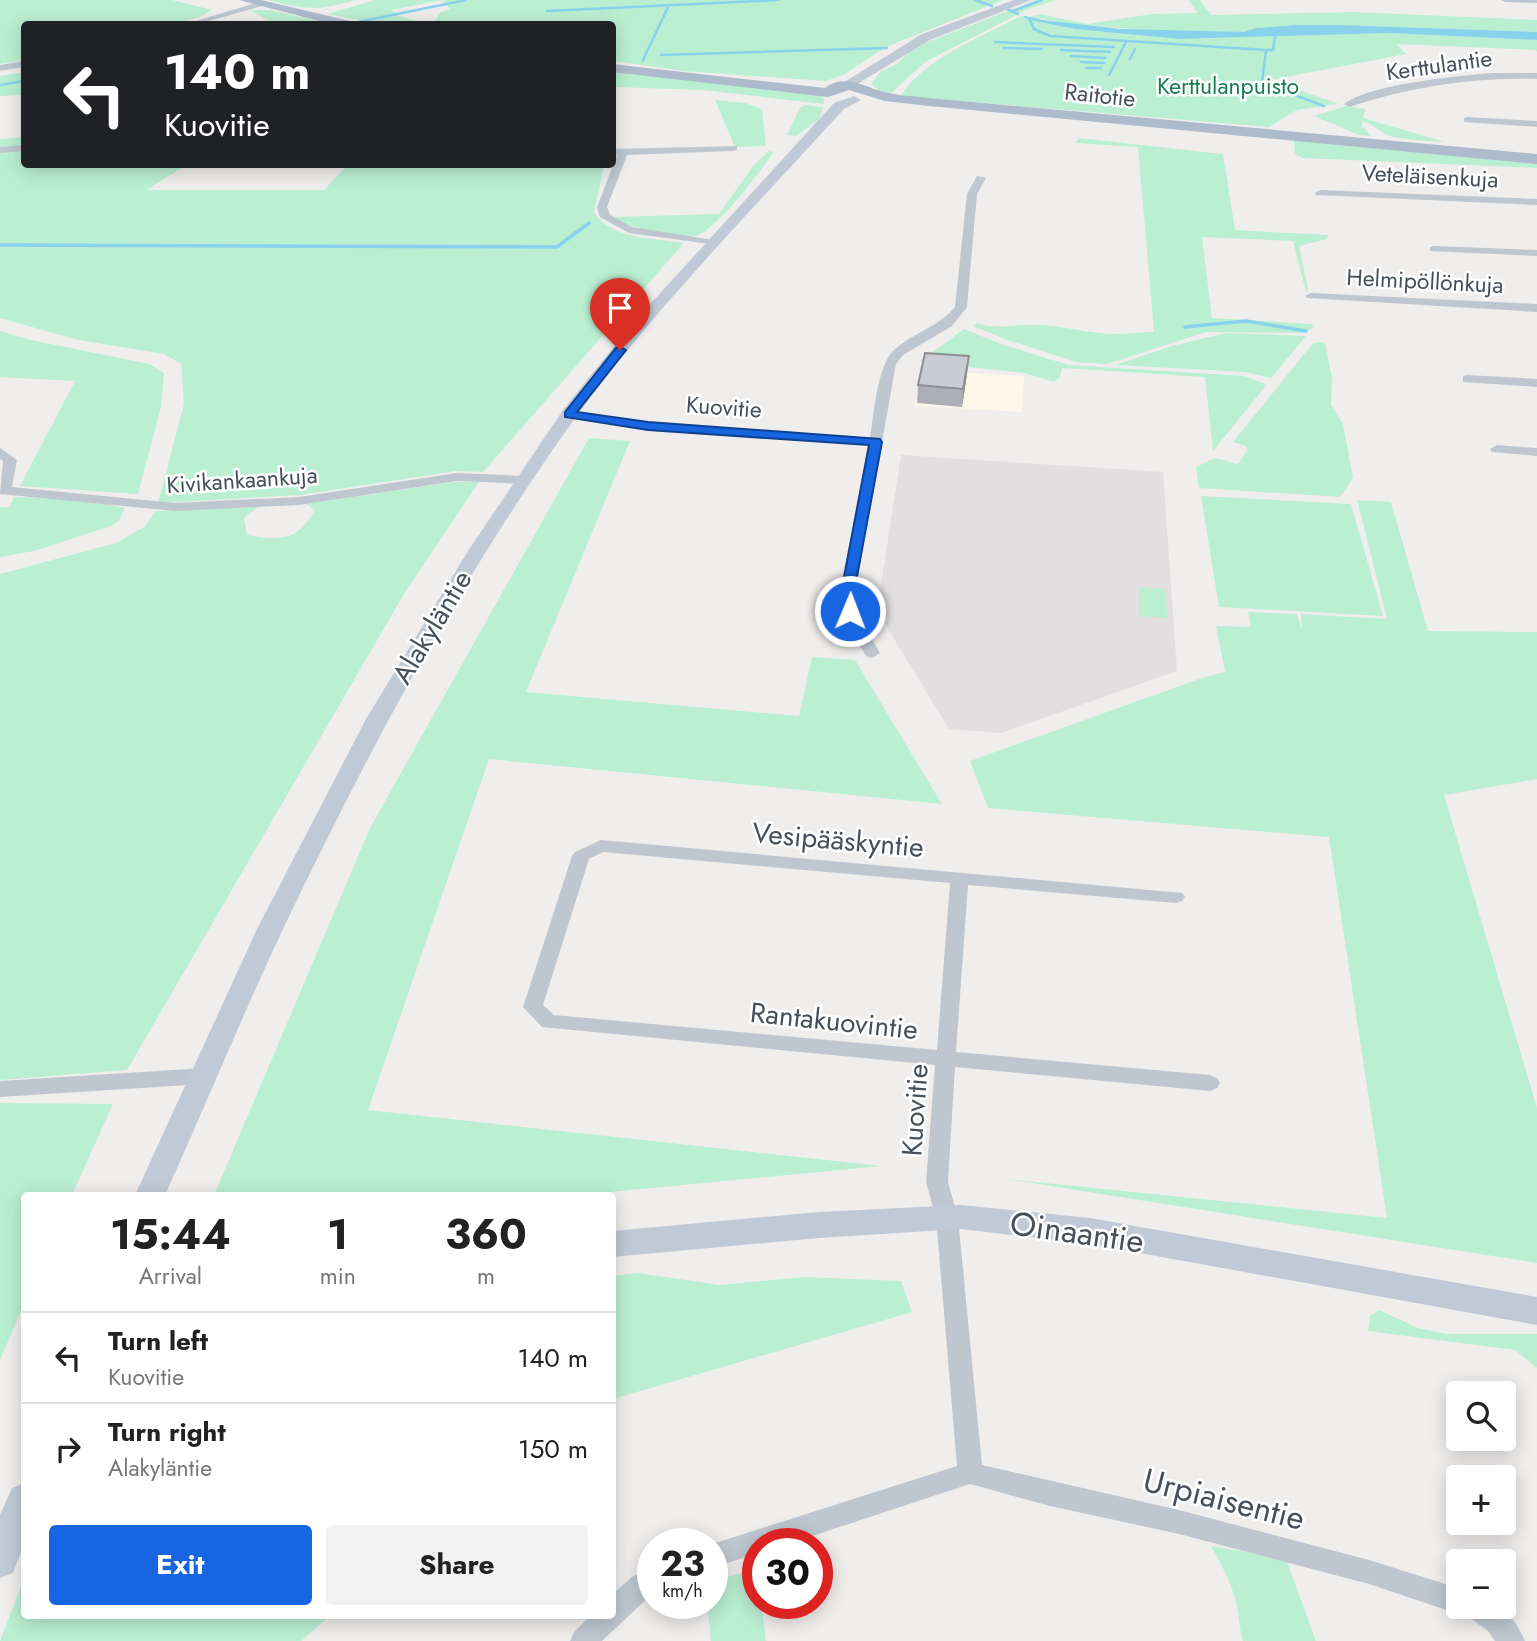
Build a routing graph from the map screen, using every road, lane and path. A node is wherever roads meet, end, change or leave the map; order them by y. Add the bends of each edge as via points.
1 (244, 0) edge
2 (1025, 0) edge
3 (1505, 0) edge
4 (1537, 1) edge
5 (259, 4) junction
6 (200, 21) edge
7 (332, 21) edge
8 (21, 64) edge
9 (878, 64) junction
10 (0, 68) edge
11 (616, 68) edge
12 (1537, 76) edge
13 (835, 90) junction
14 (863, 95) junction
15 (929, 102) joint
16 (1349, 104) dead end
17 (1467, 120) dead end
18 (1537, 124) edge
19 (821, 128) junction
20 (21, 148) edge
21 (733, 148) dead end
22 (0, 150) edge
23 (618, 152) edge
24 (1537, 156) edge
25 (613, 168) edge
26 (981, 178) dead end
27 (1320, 192) dead end
28 (1537, 202) edge
29 (713, 243) junction
30 (1434, 249) dead end
31 (1537, 253) edge
32 (1311, 296) dead end
33 (1537, 307) edge
34 (1467, 379) dead end
35 (1537, 383) edge
36 (569, 414) junction
37 (876, 442) junction
38 (1497, 449) dead end
39 (0, 452) edge
40 (1537, 452) edge
41 (524, 480) junction
42 (872, 653) dead end
43 (960, 879) junction
44 (1176, 897) dead end
45 (555, 936) joint
46 (947, 1060) junction
47 (204, 1076) junction
48 (1210, 1083) dead end
49 (0, 1090) edge
50 (151, 1192) edge
51 (947, 1218) junction
52 (616, 1244) edge
53 (1537, 1311) edge
54 (970, 1473) junction
55 (21, 1507) edge
56 (728, 1551) edge
57 (0, 1561) edge
58 (637, 1589) edge
59 (1446, 1597) edge
60 (616, 1609) edge
61 (606, 1619) edge
62 (1492, 1619) edge
63 (583, 1641) edge
64 (1512, 1641) edge

1 - 5 main road
2 - 9 main road via 946,28
3 - 4 street
5 - 6 street
5 - 7 main road
8 - 10 street
9 - 13 main road
9 - 14 main road, Alakyläntie
11 - 13 main road
12 - 16 street, Kerttulantie via 1460,78
13 - 14 main road
13 - 19 main road, Alakyläntie
14 - 15 main road, Raitotie
14 - 19 main road, Alakyläntie via 839,106
15 - 24 main road, Raitotie via 1349,143
17 - 18 street
19 - 29 main road, Alakyläntie
20 - 22 street
21 - 23 street
25 - 29 street via 602,207 605,217 629,230
26 - 37 street via 972,194 961,307 948,323 899,352 890,363
27 - 28 street, Veteläisenkuja
29 - 36 main road, Alakyläntie
30 - 31 street
32 - 33 street, Helmipöllönkuja
34 - 35 street
36 - 37 street, Kuovitie via 648,426
36 - 41 main road, Alakyläntie
37 - 42 street via 847,598
38 - 40 street
39 - 41 street, Kivikankaankuja via 10,460 5,491 148,507 299,501 457,477
41 - 47 main road, Alakyläntie via 377,719 270,929
43 - 44 street, Vesipääskyntie
43 - 45 street, Vesipääskyntie via 601,846 581,856
43 - 46 street, Kuovitie
45 - 46 street, Rantakuovintie via 533,1007 549,1021
46 - 48 street, Rantakuovintie
46 - 51 street, Kuovitie via 937,1182
47 - 49 street
47 - 50 main road, Alakyläntie
51 - 52 main road, Oinaantie
51 - 53 main road, Oinaantie via 1090,1231
51 - 54 street
54 - 56 street
54 - 59 street, Urpiaisentie via 1179,1522
55 - 57 main road
58 - 60 street
61 - 63 street
62 - 64 street

